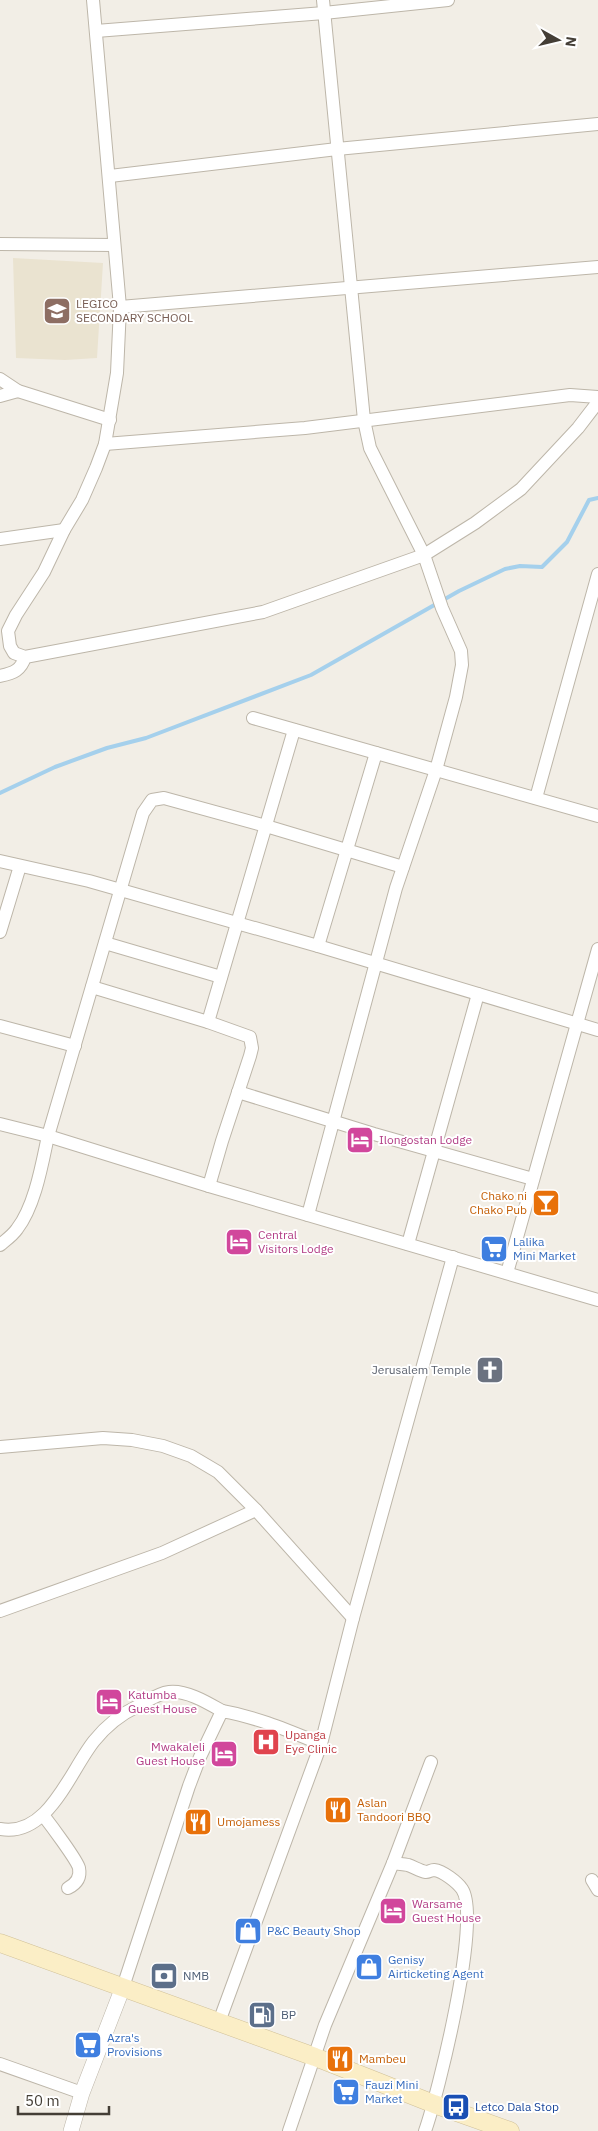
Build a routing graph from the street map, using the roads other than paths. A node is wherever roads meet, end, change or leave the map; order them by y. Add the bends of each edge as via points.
1 (93, 0) edge
2 (448, 0) edge
3 (324, 6) edge
4 (96, 31) junction
5 (598, 124) edge
6 (337, 150) junction
7 (110, 176) junction
8 (0, 244) edge
9 (114, 245) junction
10 (598, 267) edge
11 (351, 288) junction
12 (120, 307) junction
13 (0, 379) edge
14 (18, 391) junction
15 (0, 396) edge
16 (598, 397) edge
17 (598, 402) edge
18 (110, 420) junction
19 (364, 420) junction
20 (105, 444) junction
21 (64, 530) junction
22 (0, 539) edge
23 (424, 555) junction
24 (598, 574) edge
25 (25, 657) junction
26 (0, 676) edge
27 (253, 718) dead end
28 (294, 730) junction
29 (376, 753) junction
30 (436, 770) junction
31 (536, 798) junction
32 (598, 816) edge
33 (266, 826) junction
34 (348, 850) junction
35 (0, 861) edge
36 (20, 866) junction
37 (403, 867) junction
38 (120, 892) junction
39 (237, 924) junction
40 (0, 932) edge
41 (105, 943) junction
42 (318, 946) junction
43 (598, 949) edge
44 (375, 964) junction
45 (221, 977) junction
46 (92, 987) junction
47 (478, 994) junction
48 (208, 1022) junction
49 (577, 1024) junction
50 (0, 1026) edge
51 (598, 1030) edge
52 (75, 1046) junction
53 (238, 1092) junction
54 (332, 1121) junction
55 (0, 1124) edge
56 (48, 1136) junction
57 (433, 1151) junction
58 (533, 1179) junction
59 (209, 1186) junction
60 (308, 1215) junction
61 (408, 1244) junction
62 (0, 1245) edge
63 (453, 1257) junction
64 (506, 1273) junction
65 (598, 1300) edge
66 (0, 1447) edge
67 (256, 1510) junction
68 (0, 1611) edge
69 (353, 1618) junction
70 (222, 1711) junction
71 (321, 1744) junction
72 (431, 1762) dead end
73 (43, 1814) junction
74 (0, 1829) edge
75 (393, 1864) junction
76 (68, 1888) dead end
77 (0, 1943) edge
78 (122, 1988) junction
79 (219, 2022) junction
80 (315, 2057) junction
81 (0, 2064) edge
82 (82, 2093) junction
83 (434, 2104) junction
84 (71, 2131) edge
85 (289, 2131) edge
86 (425, 2131) edge
87 (510, 2131) edge

1 - 4 street
2 - 3 street
3 - 4 street
3 - 6 street
4 - 7 street
5 - 6 street
6 - 7 street
6 - 11 street
7 - 9 street
8 - 9 street
9 - 12 street
10 - 11 street
11 - 12 street
11 - 19 street
12 - 18 street via 117,373
13 - 14 street
14 - 15 street
14 - 18 street
16 - 19 street via 570,395
17 - 23 street via 521,489
18 - 20 street
19 - 20 street
19 - 23 street via 370,448
20 - 21 street via 82,500
21 - 22 street
21 - 25 street via 44,572 8,631 14,653
23 - 25 street via 263,612
23 - 30 street via 461,650 460,683
24 - 31 street
25 - 26 street via 22,667 12,674
27 - 28 street
28 - 29 street
28 - 33 street
29 - 30 street
29 - 34 street
30 - 31 street
30 - 37 street
31 - 32 street
33 - 34 street
33 - 38 street via 164,798 152,800 143,813
33 - 39 street
34 - 37 street
34 - 42 street
35 - 36 street
36 - 38 street via 89,881
36 - 40 street
37 - 44 street
38 - 39 street
38 - 41 street
39 - 42 street
39 - 45 street
41 - 45 street
41 - 46 street
42 - 44 street
43 - 49 street
44 - 47 street
44 - 54 street
45 - 48 street
46 - 48 street
46 - 52 street
47 - 49 street
47 - 57 street
48 - 53 street via 246,1035 252,1041
49 - 51 street
49 - 58 street
50 - 52 street
52 - 56 street
53 - 54 street
53 - 59 street
54 - 57 street
54 - 60 street
55 - 56 street
56 - 59 street
56 - 62 street via 26,1214 17,1230
57 - 58 street
57 - 61 street
58 - 64 street
59 - 60 street
60 - 61 street
61 - 63 street
63 - 64 street
63 - 69 street
64 - 65 street
66 - 67 street via 103,1438 163,1446 191,1456 218,1472
67 - 68 street via 162,1553
67 - 69 street
69 - 71 street
70 - 71 street via 273,1725
70 - 73 street via 185,1694 170,1692 128,1711 94,1741 60,1796
70 - 78 street via 189,1786
71 - 79 street
72 - 75 street
73 - 74 street via 29,1824 9,1831
73 - 76 street via 79,1868 78,1879
75 - 80 street via 325,2025
75 - 83 street via 406,1864 426,1872 434,1870 453,1880 467,1900 467,1943
77 - 78 main road
78 - 79 main road
78 - 82 street
79 - 80 main road
80 - 83 main road
80 - 85 street
81 - 82 street
82 - 84 street
83 - 86 street
83 - 87 main road

